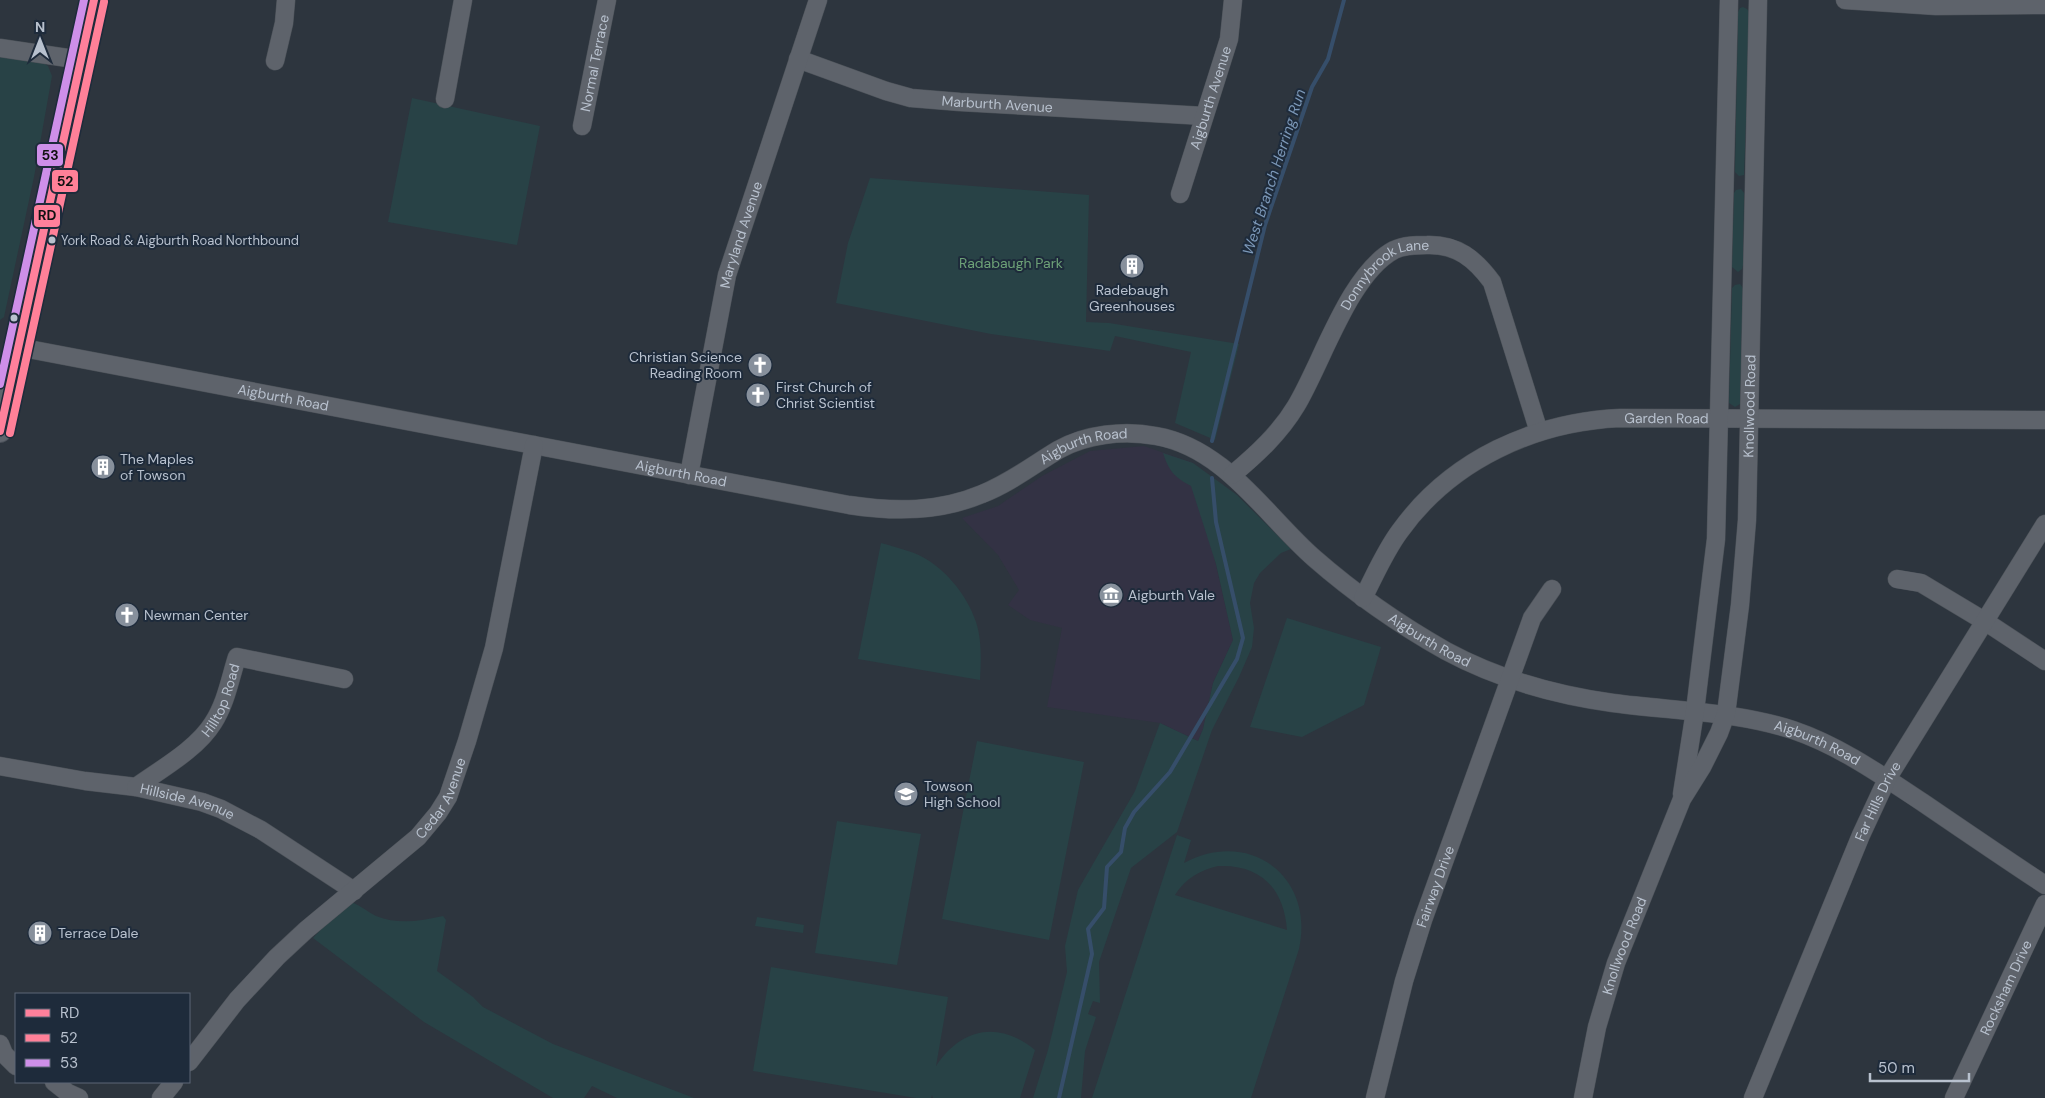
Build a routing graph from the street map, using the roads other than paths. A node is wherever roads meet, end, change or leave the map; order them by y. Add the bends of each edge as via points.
1 (94, 0) edge
2 (286, 0) edge
3 (463, 0) edge
4 (608, 0) edge
5 (818, 0) edge
6 (1233, 0) edge
7 (1729, 0) edge
8 (1758, 0) edge
9 (1853, 0) edge
10 (1938, 3) edge
11 (2045, 5) edge
12 (0, 48) edge
13 (798, 58) junction
14 (81, 60) junction
15 (275, 61) dead end
16 (445, 99) dead end
17 (1204, 116) junction
18 (582, 126) dead end
19 (1180, 194) dead end
20 (18, 347) junction
21 (1720, 418) junction
22 (1750, 418) junction
23 (2045, 420) edge
24 (0, 431) edge
25 (1539, 432) junction
26 (534, 445) junction
27 (689, 475) junction
28 (1232, 475) junction
29 (2045, 524) edge
30 (1897, 578) dead end
31 (1552, 589) dead end
32 (1363, 598) junction
33 (1986, 622) junction
34 (2045, 661) edge
35 (344, 679) dead end
36 (1510, 679) junction
37 (1695, 711) junction
38 (1726, 714) junction
39 (0, 766) edge
40 (1888, 779) junction
41 (136, 787) junction
42 (1682, 799) junction
43 (2045, 885) edge
44 (354, 891) junction
45 (2045, 904) edge
46 (0, 1044) edge
47 (190, 1061) edge
48 (15, 1065) edge
49 (55, 1083) edge
50 (173, 1083) edge
51 (79, 1098) edge
52 (161, 1098) edge
53 (1375, 1098) edge
54 (1583, 1098) edge
55 (1753, 1098) edge
56 (1954, 1098) edge

1 - 14 main road
2 - 15 street
3 - 16 street
4 - 18 street, Normal Terrace
5 - 13 street, Maryland Avenue
6 - 17 street, Aigburth Avenue via 1229,39
7 - 21 street, Knollwood Road
8 - 22 street, Knollwood Road
9 - 10 street
10 - 11 street
12 - 14 street
13 - 17 street, Marburth Avenue via 911,98
13 - 27 street, Maryland Avenue via 727,275
14 - 20 main road
17 - 19 street, Aigburth Avenue
20 - 24 main road
20 - 26 street, Aigburth Road
21 - 22 street, Garden Road
21 - 25 street, Garden Road via 1599,419
21 - 37 street, Knollwood Road via 1716,539
22 - 23 street, Garden Road
22 - 38 street, Knollwood Road via 1744,560
25 - 28 street, Donnybrook Lane via 1492,282 1481,267 1455,248 1410,245 1395,249 1368,271 1296,406 1269,441
25 - 32 street, Garden Road via 1477,460 1429,497 1394,539
26 - 27 street, Aigburth Road
26 - 44 street, Cedar Avenue via 494,648 448,796 418,837
27 - 28 street, Aigburth Road via 849,505 922,509 986,493 1079,441 1126,434 1153,435 1177,442 1216,462
28 - 32 street, Aigburth Road via 1313,557
29 - 33 street, Far Hills Drive
30 - 33 street via 1921,583
31 - 36 street, Fairway Drive via 1532,618
32 - 36 street, Aigburth Road via 1444,650
33 - 34 street
33 - 40 street, Far Hills Drive
35 - 41 street, Hilltop Road via 237,657 213,724 185,752
36 - 37 street, Aigburth Road via 1570,696
36 - 53 street, Fairway Drive via 1423,920
37 - 38 street, Aigburth Road
37 - 42 street, Knollwood Road
38 - 40 street, Aigburth Road via 1775,725 1812,738 1855,758
38 - 42 street, Knollwood Road via 1702,767
39 - 41 street, Hillside Avenue
40 - 43 street, Aigburth Road
40 - 55 street, Far Hills Drive via 1861,835
41 - 44 street, Hillside Avenue via 181,796 222,810 261,830
42 - 54 street, Knollwood Road via 1606,993
44 - 47 street, Cedar Avenue via 277,957 237,1000
45 - 56 street, Rocksham Drive
46 - 48 street via 4,1054
49 - 51 street
50 - 52 street

